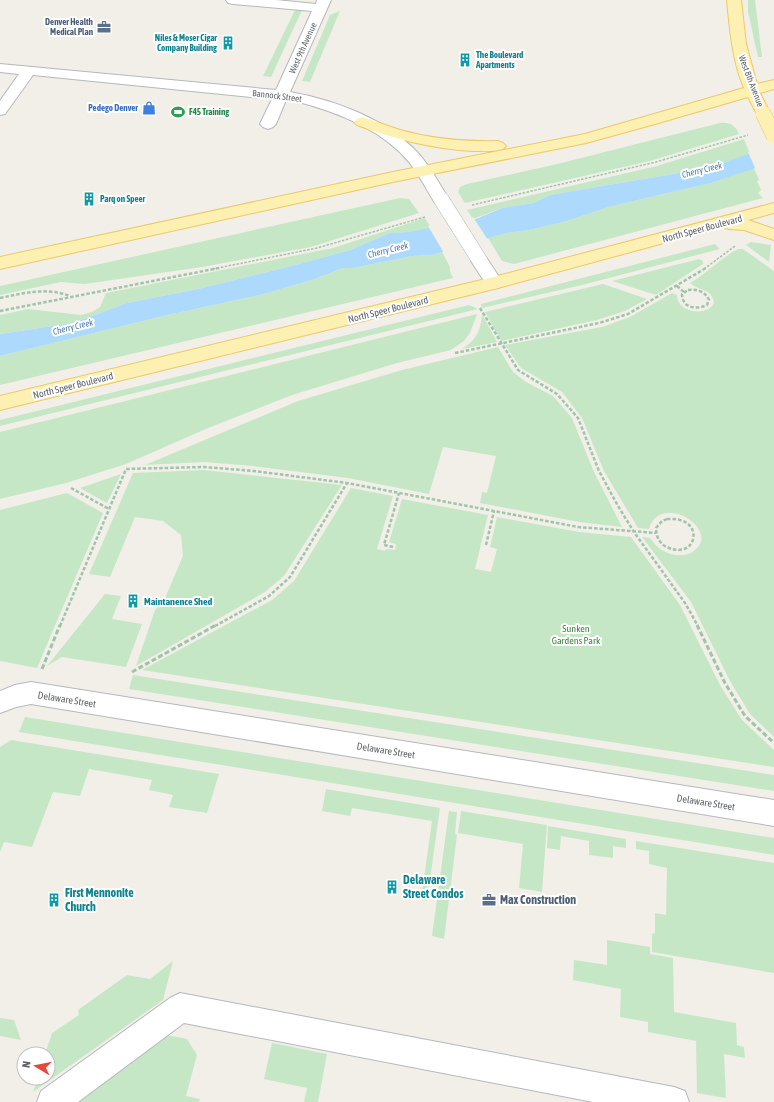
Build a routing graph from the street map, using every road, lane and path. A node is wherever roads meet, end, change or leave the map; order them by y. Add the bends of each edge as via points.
1 (233, 0) edge
2 (734, 0) edge
3 (322, 4) edge
4 (0, 68) edge
5 (30, 71) junction
6 (774, 84) edge
7 (753, 91) junction
8 (281, 96) junction
9 (0, 111) edge
10 (362, 122) junction
11 (268, 124) dead end
12 (774, 136) edge
13 (557, 144) junction
14 (423, 171) junction
15 (774, 208) edge
16 (722, 223) junction
17 (774, 235) edge
18 (737, 244) dead end
19 (0, 263) edge
20 (494, 283) junction
21 (677, 286) junction
22 (684, 292) junction
23 (0, 298) edge
24 (481, 310) dead end
25 (0, 311) edge
26 (500, 343) junction
27 (455, 352) dead end
28 (0, 403) edge
29 (347, 483) junction
30 (71, 488) dead end
31 (399, 493) junction
32 (109, 509) junction
33 (494, 511) junction
34 (634, 532) junction
35 (656, 533) junction
36 (486, 545) dead end
37 (393, 547) dead end
38 (132, 672) dead end
39 (40, 674) dead end
40 (0, 702) edge
41 (774, 743) edge
42 (774, 812) edge
43 (52, 1102) edge
44 (674, 1102) edge

1 - 3 street
2 - 7 main road, West 8th Avenue via 739,53
3 - 8 street, West 9th Avenue
4 - 5 street, Bannock Street
5 - 8 street, Bannock Street
5 - 9 street
6 - 7 main road
7 - 12 main road, West 8th Avenue, bridge
7 - 13 main road via 644,123
8 - 10 street, Bannock Street via 301,98 327,106
8 - 11 street, West 9th Avenue
10 - 13 main road via 412,138 454,145
10 - 14 street, Bannock Street via 401,146
13 - 14 main road
14 - 19 main road
14 - 20 street, Bannock Street, bridge
15 - 16 main road, North Speer Boulevard
16 - 17 main road via 746,225
16 - 20 main road, North Speer Boulevard
18 - 21 path
20 - 28 main road, North Speer Boulevard
21 - 22 path
21 - 26 path via 628,314 599,323
22 - 22 path via 682,300 687,306 700,308 709,303 708,296 701,292
23 - 25 path via 45,290 71,296
24 - 26 path
26 - 27 path
26 - 34 path via 518,370 557,394 578,418 599,471
29 - 31 path
29 - 32 path via 204,467 126,469
29 - 38 path via 290,577 269,596
30 - 32 path
31 - 33 path
31 - 37 path via 384,545
32 - 39 path
33 - 34 path via 578,527
33 - 36 path
34 - 35 path
34 - 41 path via 685,603 725,683 745,716
35 - 35 path via 656,528 667,519 679,520 690,526 695,536 694,541 686,549 673,550 662,544
40 - 42 street, Delaware Street via 31,693
43 - 44 street via 180,1008

